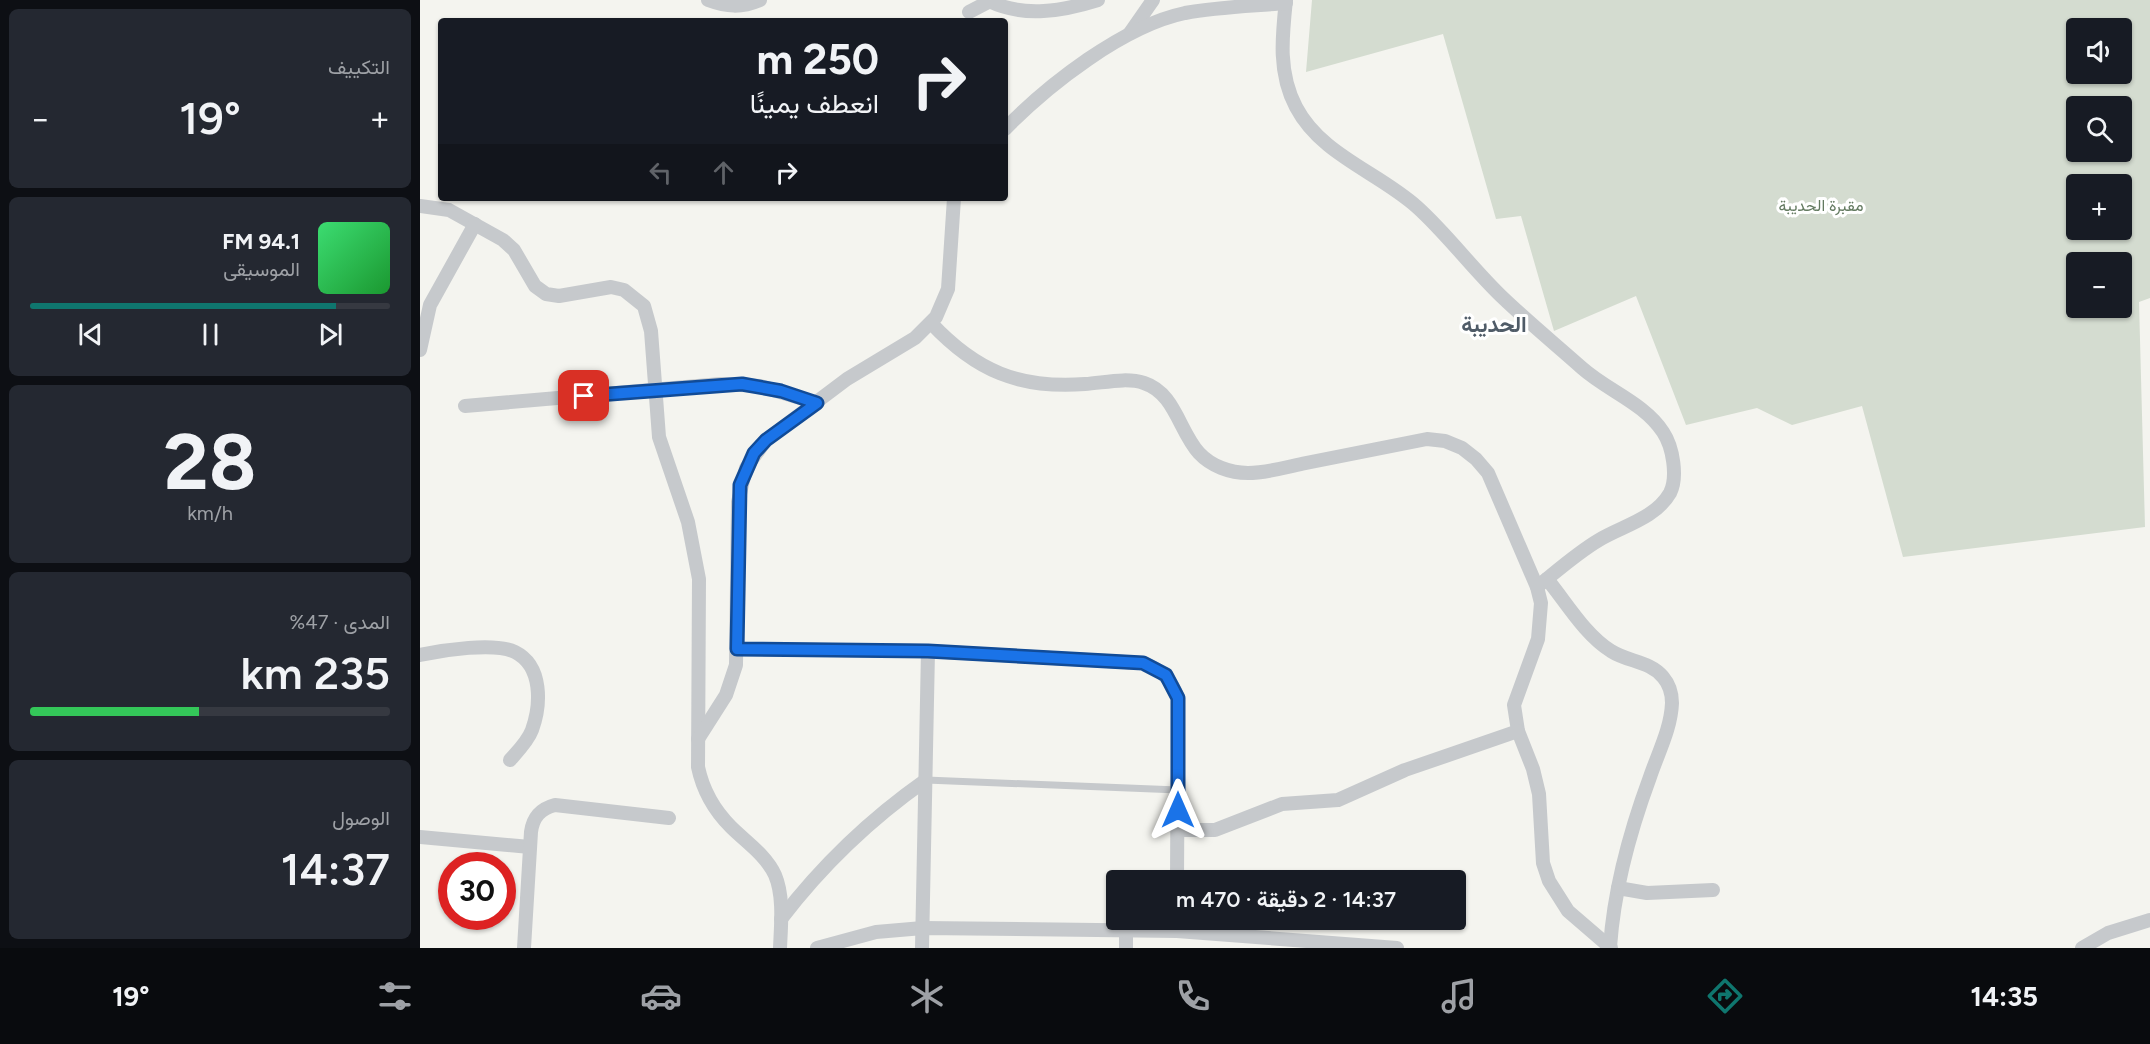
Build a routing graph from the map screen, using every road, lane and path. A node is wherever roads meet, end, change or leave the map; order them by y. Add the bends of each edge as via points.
1 (708, 0) edge
2 (760, 0) edge
3 (1098, 0) edge
4 (990, 1) edge
5 (1286, 1) edge
6 (1147, 2) edge
7 (970, 11) edge
8 (1128, 38) junction
9 (1008, 126) edge
10 (954, 201) edge
11 (420, 206) edge
12 (475, 224) junction
13 (425, 307) edge
14 (931, 323) junction
15 (420, 350) edge
16 (655, 390) junction
17 (817, 403) junction
18 (465, 406) dead end
19 (1542, 583) junction
20 (737, 649) junction
21 (928, 651) junction
22 (420, 655) edge
23 (1518, 730) junction
24 (698, 740) junction
25 (510, 760) dead end
26 (926, 780) junction
27 (1178, 790) junction
28 (669, 818) dead end
29 (1178, 830) junction
30 (420, 837) edge
31 (530, 847) junction
32 (1177, 870) edge
33 (1618, 888) junction
34 (1713, 890) dead end
35 (781, 919) junction
36 (2150, 920) edge
37 (923, 928) junction
38 (1106, 930) edge
39 (1126, 930) edge
40 (1225, 930) edge
41 (1610, 947) edge
42 (524, 948) edge
43 (780, 948) edge
44 (817, 948) edge
45 (922, 948) edge
46 (1126, 948) edge
47 (1397, 948) edge
48 (2082, 948) edge

1 - 2 street via 728,7
3 - 4 street via 1072,8 1033,11 1013,10
4 - 7 street
5 - 8 street via 1184,14
5 - 19 street via 1282,54 1286,81 1311,129 1331,148 1416,206 1501,296 1597,380 1644,410 1664,434 1674,462 1671,492 1655,511 1600,539
6 - 8 street
8 - 9 street via 1061,78
10 - 14 street via 948,289
11 - 12 street via 450,210
12 - 13 street
12 - 16 street via 509,244 536,286 546,294 559,296 611,287 635,297 650,318
13 - 15 street
14 - 17 street via 915,338 847,379
14 - 19 street via 968,358 1010,378 1059,386 1132,381 1152,387 1168,401 1191,444 1202,456 1230,471 1263,471 1427,440 1445,441 1462,448 1488,473
16 - 17 street via 742,384
16 - 18 street
16 - 24 street via 659,437 688,522 699,579
17 - 20 street via 766,440 750,460 740,485
19 - 23 street via 1538,639 1514,705
19 - 33 street via 1609,651 1657,670 1670,690 1672,701 1666,732
20 - 21 street
20 - 24 street via 726,695
21 - 26 street
21 - 27 street via 1143,663 1155,668 1166,675 1178,698
22 - 25 street via 503,648 526,659 537,681 536,712 531,732
23 - 29 street via 1405,770 1338,800 1282,804 1215,830
23 - 41 street via 1537,782 1543,863 1549,881 1568,911
24 - 35 street via 703,788 730,826 770,864 779,891
26 - 27 lane
26 - 35 street via 854,836 805,887
26 - 37 street
27 - 29 street
28 - 31 street via 555,805 535,817
29 - 32 street
30 - 31 street
31 - 42 street
33 - 34 street via 1647,893
33 - 41 street
35 - 43 street
36 - 48 street via 2108,933
37 - 38 street
37 - 44 street via 876,932
37 - 45 street
39 - 46 street
40 - 47 street

